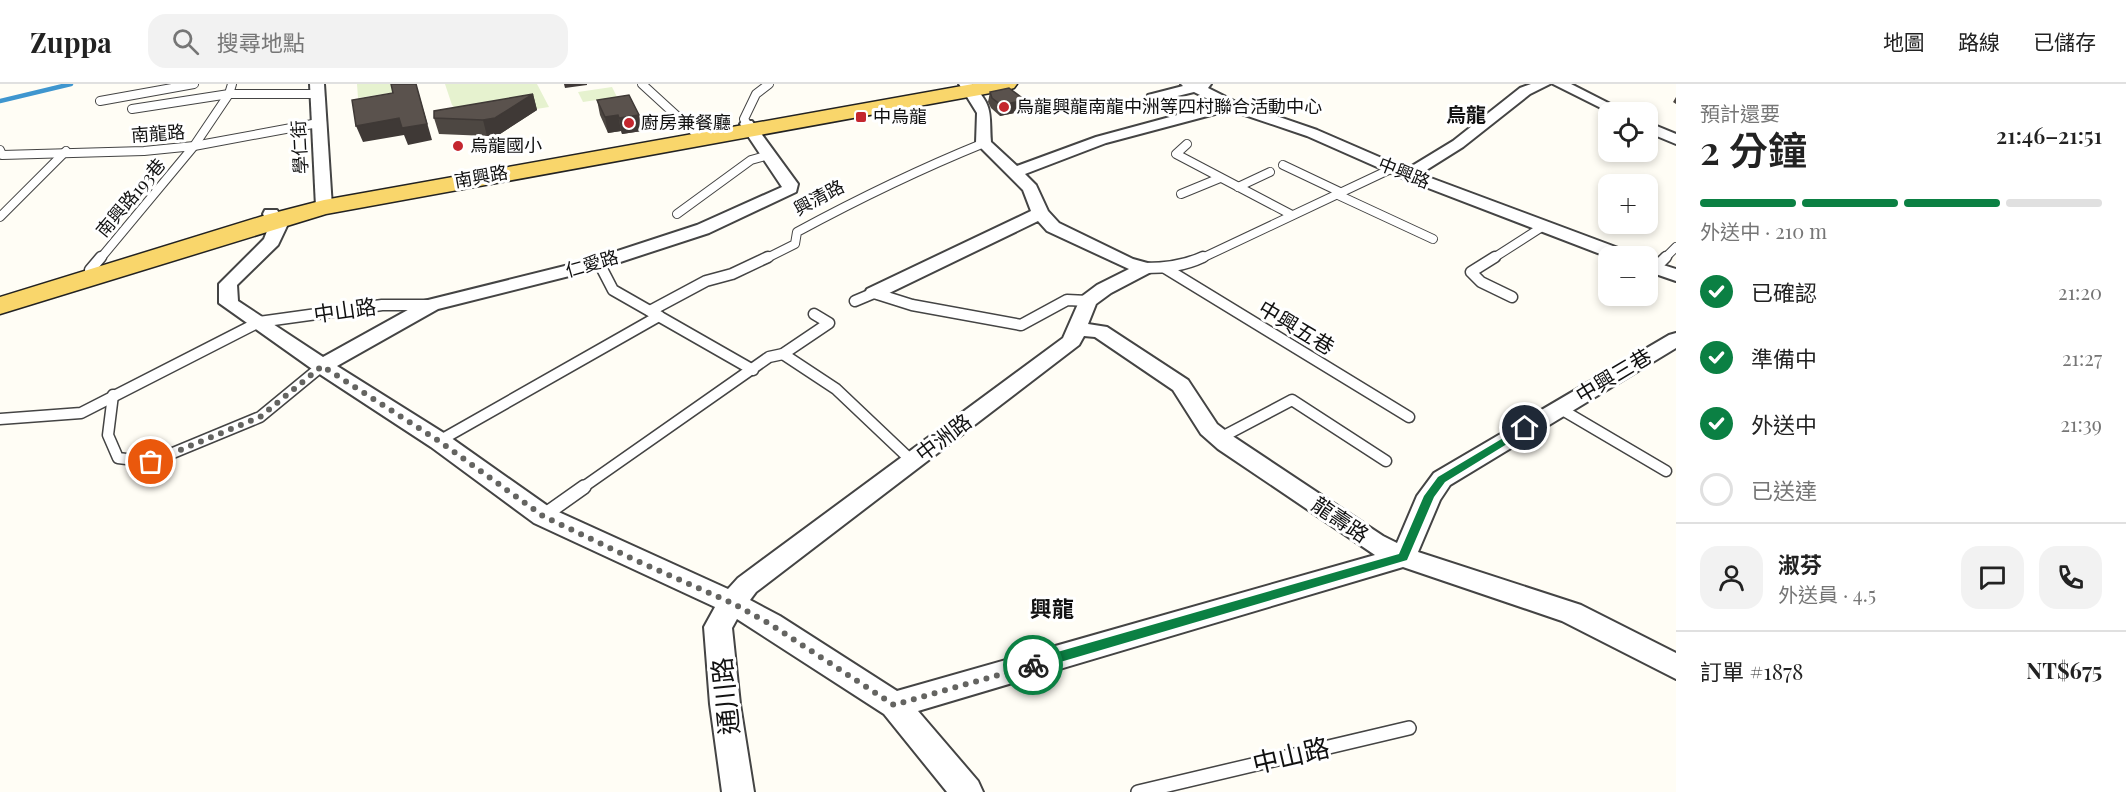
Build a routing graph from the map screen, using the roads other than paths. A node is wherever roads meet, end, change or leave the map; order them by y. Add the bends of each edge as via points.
1 (194, 84) edge
2 (232, 84) edge
3 (642, 84) edge
4 (769, 84) edge
5 (1006, 84) edge
6 (1543, 84) edge
7 (1560, 84) edge
8 (1197, 85) edge
9 (969, 87) edge
10 (317, 89) edge
11 (229, 94) junction
12 (1153, 98) dead end
13 (100, 101) dead end
14 (1598, 102) edge
15 (1231, 105) junction
16 (132, 109) dead end
17 (318, 123) junction
18 (749, 126) junction
19 (1658, 131) edge
20 (699, 136) junction
21 (1676, 140) edge
22 (0, 141) edge
23 (984, 142) junction
24 (1187, 144) dead end
25 (194, 146) junction
26 (0, 149) edge
27 (66, 151) junction
28 (769, 155) junction
29 (1283, 165) dead end
30 (1270, 172) dead end
31 (1401, 172) junction
32 (1014, 173) junction
33 (1220, 178) junction
34 (1238, 187) junction
35 (1338, 193) junction
36 (1181, 194) dead end
37 (324, 203) junction
38 (1040, 213) junction
39 (677, 214) dead end
40 (1292, 215) junction
41 (0, 217) edge
42 (273, 217) junction
43 (1542, 227) junction
44 (1433, 239) dead end
45 (1598, 247) edge
46 (1676, 247) edge
47 (1658, 261) edge
48 (599, 263) junction
49 (1155, 268) junction
50 (1658, 269) edge
51 (90, 270) junction
52 (1676, 275) edge
53 (874, 293) junction
54 (0, 297) edge
55 (1512, 297) dead end
56 (1088, 301) junction
57 (855, 302) dead end
58 (0, 306) edge
59 (431, 306) junction
60 (654, 314) junction
61 (814, 315) dead end
62 (259, 322) junction
63 (1076, 330) junction
64 (1676, 339) edge
65 (783, 354) junction
66 (322, 366) junction
67 (753, 370) junction
68 (113, 395) junction
69 (1559, 408) junction
70 (1409, 417) dead end
71 (0, 419) edge
72 (1220, 438) junction
73 (439, 441) junction
74 (1386, 461) dead end
75 (913, 462) junction
76 (1666, 471) dead end
77 (543, 516) junction
78 (1403, 557) junction
79 (732, 603) junction
80 (1676, 667) edge
81 (894, 705) junction
82 (1409, 728) dead end
83 (738, 792) edge
84 (967, 792) edge
85 (1138, 792) edge

1 - 13 lane
2 - 11 lane, 南興路193巷
3 - 20 lane
4 - 18 lane via 756,94 744,119
5 - 9 main road, 南興路
6 - 31 street via 1525,91 1467,137
7 - 14 street
8 - 12 street
8 - 15 street, 中興路
9 - 18 main road, 南興路
9 - 23 street via 984,114
10 - 11 lane
10 - 17 street, 學仁街
11 - 16 lane
11 - 25 lane, 南興路193巷
15 - 31 street, 中興路 via 1312,133
15 - 32 street via 1101,140
17 - 25 lane, 南龍路
17 - 37 street, 學仁街
18 - 20 main road, 南興路
18 - 28 street, 仁愛路
19 - 21 street
20 - 37 main road, 南興路
22 - 26 lane
23 - 32 street
23 - 60 lane, 興清路 via 840,208 797,232 795,244 732,274 706,281
24 - 33 lane via 1176,154
25 - 27 lane, 南龍路 via 144,151
25 - 51 lane, 南興路193巷
26 - 27 lane, 南龍路 via 2,155
27 - 41 lane
28 - 39 lane via 751,160
28 - 48 street, 仁愛路 via 790,189 703,229
29 - 35 lane
30 - 34 lane
31 - 35 lane
31 - 43 street, 中興路
32 - 38 street via 1030,188
33 - 34 lane
33 - 36 lane
34 - 40 lane
35 - 40 lane
35 - 44 lane
37 - 42 main road, 南興路
38 - 49 street via 1053,227 1127,263
38 - 53 street
40 - 49 lane via 1188,264
42 - 51 main road, 南興路
42 - 58 main road, 南興路
42 - 62 street, 中山路 via 278,226 272,241 228,284 230,303
43 - 45 street, 中興路
43 - 55 lane via 1471,272 1481,282
46 - 47 lane
48 - 59 street, 仁愛路
48 - 60 lane via 613,290
49 - 56 street via 1104,289
49 - 70 lane, 中興五巷
50 - 52 street
51 - 54 main road, 南興路
53 - 56 lane via 912,305 1021,325 1067,300
53 - 57 lane
56 - 63 street, 中洲路
59 - 62 lane, 中山路 via 382,305
59 - 66 street, 仁愛路
60 - 67 lane
60 - 73 lane
61 - 65 lane via 829,323
62 - 66 street, 中山路
62 - 68 lane, 中山路
63 - 72 street, 龍壽路 via 1100,331 1181,385 1209,429
63 - 75 street, 中洲路 via 1071,341
64 - 69 street, 中興三巷
65 - 67 lane via 769,357
65 - 75 lane via 836,389
66 - 68 lane via 260,417 151,462 118,458 108,435
66 - 73 street, 中山路
67 - 77 lane
68 - 71 lane, 中山路 via 81,413
69 - 76 lane
69 - 78 street, 中興三巷 via 1442,479 1429,496
72 - 74 lane via 1292,400
72 - 78 street, 龍壽路 via 1374,543
73 - 77 street, 中山路
75 - 79 street, 中洲路 via 747,585
77 - 79 street, 中山路
78 - 80 street, 龍壽路 via 1571,614
78 - 81 street
79 - 81 street, 中山路
79 - 83 street, 通川路 via 718,627 724,704
81 - 84 street, 中山路
82 - 85 lane, 中山路

